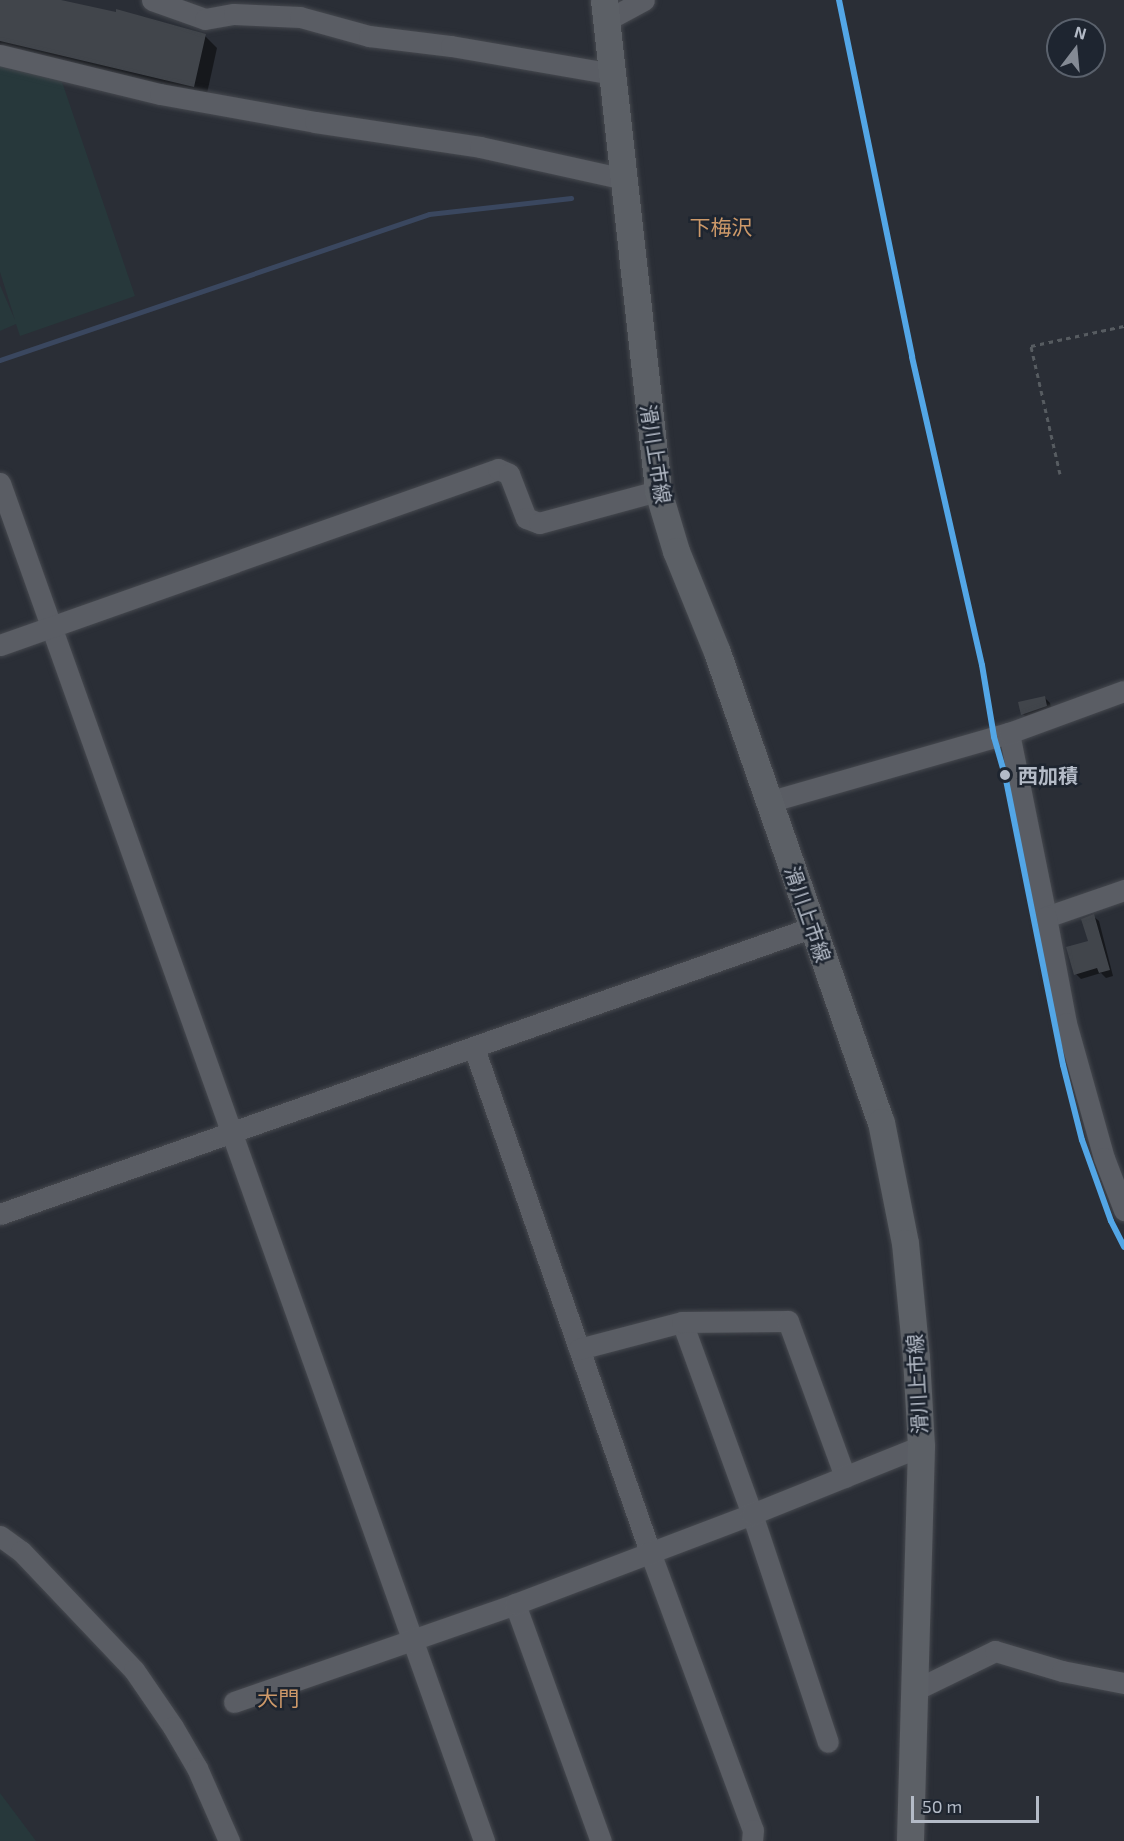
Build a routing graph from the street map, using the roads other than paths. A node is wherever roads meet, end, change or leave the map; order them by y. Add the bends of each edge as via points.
1 (152, 0) edge
2 (644, 0) edge
3 (606, 10) edge
4 (0, 55) edge
5 (613, 74) junction
6 (624, 179) junction
7 (0, 483) edge
8 (658, 491) junction
9 (52, 627) junction
10 (0, 645) edge
11 (1124, 691) edge
12 (1009, 733) junction
13 (768, 802) junction
14 (1124, 890) edge
15 (1046, 917) junction
16 (813, 927) junction
17 (474, 1048) junction
18 (233, 1132) junction
19 (1124, 1210) edge
20 (0, 1214) edge
21 (682, 1322) junction
22 (579, 1349) junction
23 (921, 1446) junction
24 (845, 1477) junction
25 (752, 1515) junction
26 (0, 1536) edge
27 (650, 1552) junction
28 (515, 1604) junction
29 (412, 1639) junction
30 (1124, 1683) edge
31 (915, 1690) junction
32 (234, 1701) dead end
33 (828, 1742) dead end
34 (229, 1841) edge
35 (484, 1841) edge
36 (601, 1841) edge
37 (752, 1841) edge
38 (910, 1841) edge

1 - 5 street via 204,19 234,14 300,17 369,36
2 - 3 street
3 - 5 main road, 滑川上市線
4 - 6 street via 160,94 480,147
5 - 6 main road, 滑川上市線
6 - 8 main road, 滑川上市線
7 - 9 street
8 - 9 street via 539,523 526,518 509,474 498,469
8 - 13 main road, 滑川上市線 via 676,551 717,652
9 - 10 street
9 - 18 street
11 - 12 street
12 - 13 street
12 - 15 street
13 - 16 main road, 滑川上市線
14 - 15 street
15 - 19 street via 1069,1034 1104,1158
16 - 17 street
16 - 23 main road, 滑川上市線 via 881,1122 889,1158 911,1295
17 - 18 street
17 - 22 street
18 - 20 street
18 - 29 street
21 - 22 street
21 - 24 street via 788,1321
21 - 25 street
22 - 27 street
23 - 24 street
23 - 31 main road, 滑川上市線
24 - 25 street
25 - 27 street
25 - 33 street
26 - 34 street via 21,1551 134,1670 174,1727
27 - 28 street
27 - 37 street via 753,1830
28 - 29 street
28 - 36 street
29 - 32 street
29 - 35 street
30 - 31 street via 1062,1671 995,1651
31 - 38 main road, 滑川上市線

